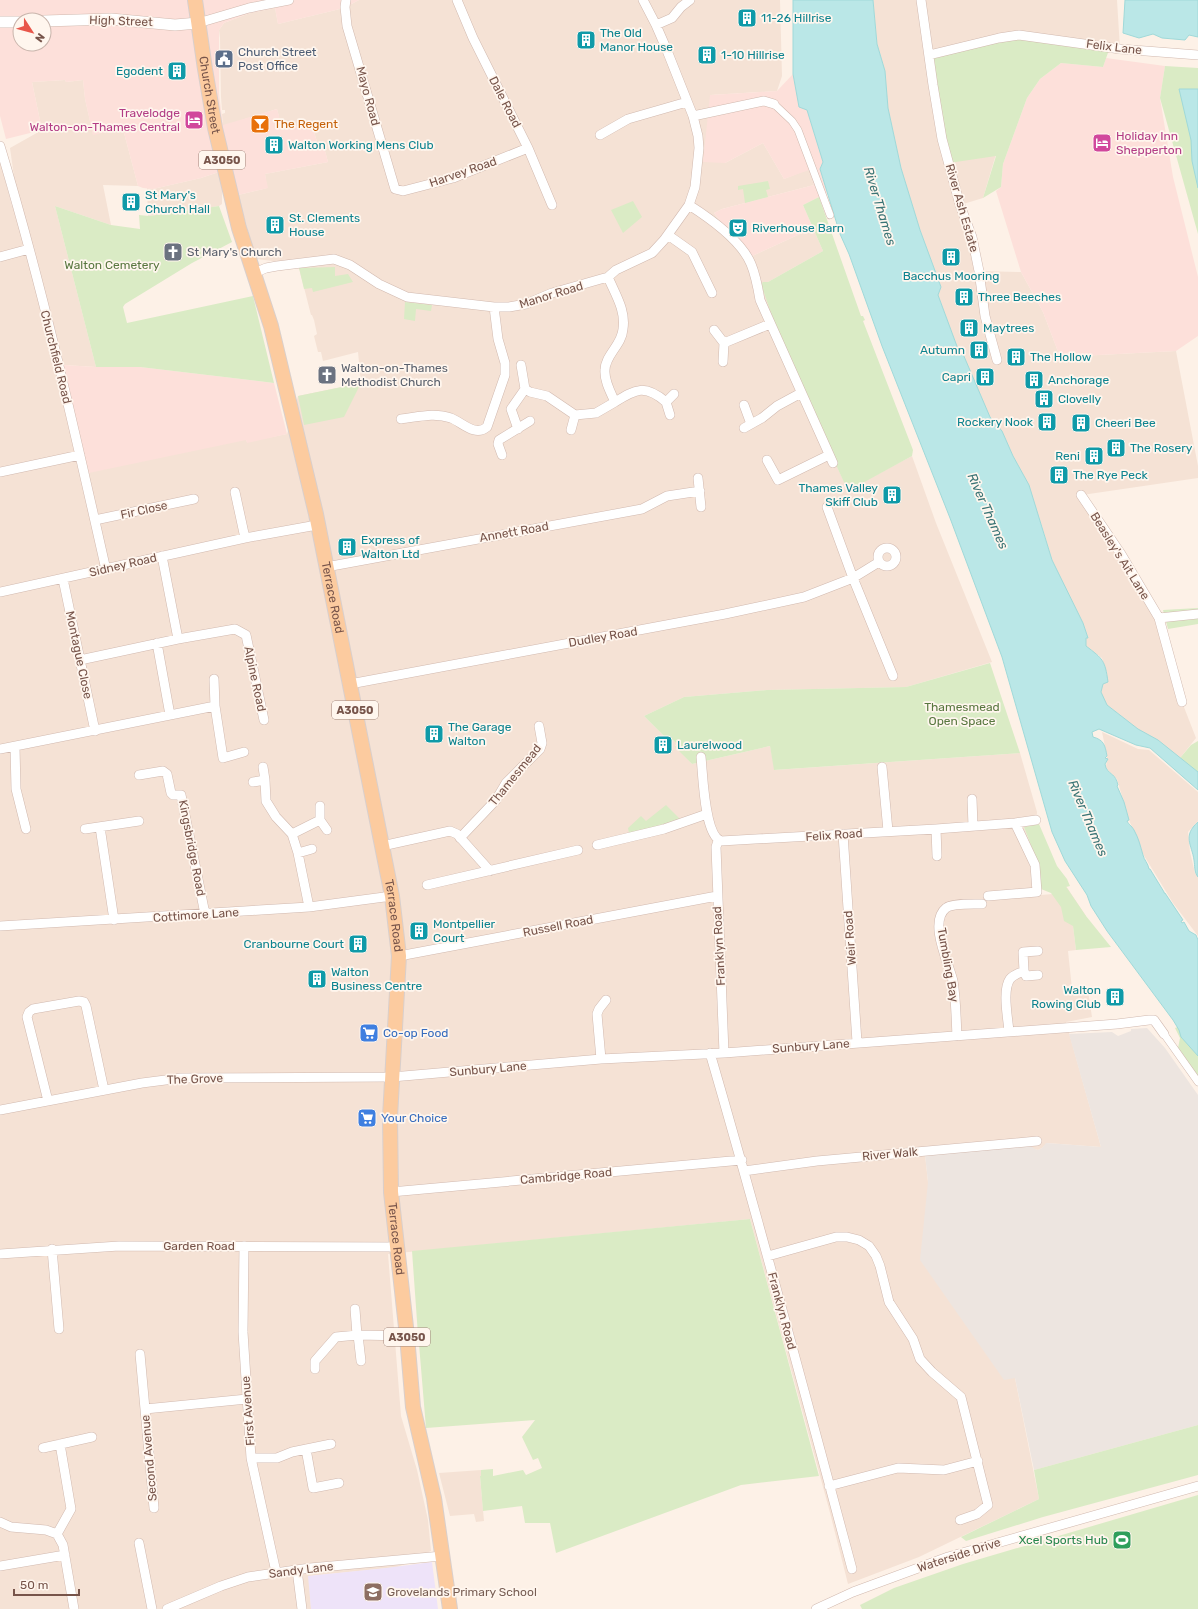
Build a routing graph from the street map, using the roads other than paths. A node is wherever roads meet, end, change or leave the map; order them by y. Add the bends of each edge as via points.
1 (195, 0) edge
2 (289, 0) edge
3 (346, 0) edge
4 (457, 0) edge
5 (643, 0) edge
6 (690, 0) edge
7 (921, 0) edge
8 (52, 21) edge
9 (0, 22) edge
10 (12, 22) edge
11 (198, 23) junction
12 (656, 25) junction
13 (929, 55) junction
14 (1198, 55) edge
15 (687, 102) junction
16 (774, 104) joint
17 (693, 116) junction
18 (600, 135) dead end
19 (0, 146) edge
20 (528, 148) junction
21 (397, 191) joint
22 (552, 205) dead end
23 (689, 205) junction
24 (830, 215) dead end
25 (668, 235) junction
26 (29, 249) junction
27 (0, 257) edge
28 (254, 273) junction
29 (608, 277) junction
30 (712, 293) dead end
31 (494, 307) junction
32 (770, 324) junction
33 (271, 326) joint
34 (714, 330) dead end
35 (724, 343) junction
36 (997, 360) dead end
37 (723, 362) dead end
38 (521, 365) dead end
39 (525, 389) junction
40 (801, 393) junction
41 (674, 394) dead end
42 (615, 402) junction
43 (666, 402) junction
44 (744, 404) dead end
45 (575, 415) junction
46 (670, 415) dead end
47 (401, 419) dead end
48 (530, 421) dead end
49 (518, 429) junction
50 (571, 430) dead end
51 (80, 455) junction
52 (502, 455) dead end
53 (767, 460) dead end
54 (0, 472) edge
55 (698, 478) dead end
56 (700, 491) junction
57 (235, 492) dead end
58 (1082, 495) dead end
59 (194, 500) dead end
60 (701, 507) dead end
61 (827, 507) dead end
62 (95, 520) junction
63 (317, 525) junction
64 (245, 538) junction
65 (162, 556) junction
66 (879, 562) dead end
67 (326, 567) junction
68 (106, 570) junction
69 (853, 578) junction
70 (63, 579) junction
71 (0, 592) edge
72 (1198, 614) edge
73 (1159, 618) junction
74 (178, 639) junction
75 (157, 644) junction
76 (80, 660) junction
77 (893, 676) dead end
78 (214, 679) dead end
79 (350, 684) junction
80 (1182, 702) dead end
81 (215, 706) junction
82 (170, 714) junction
83 (264, 720) dead end
84 (540, 726) dead end
85 (95, 731) junction
86 (15, 747) junction
87 (0, 749) edge
88 (244, 752) dead end
89 (701, 757) dead end
90 (263, 767) dead end
91 (882, 767) dead end
92 (138, 775) dead end
93 (266, 780) junction
94 (253, 782) dead end
95 (972, 799) dead end
96 (320, 806) dead end
97 (707, 814) junction
98 (320, 820) junction
99 (1036, 820) dead end
100 (139, 821) dead end
101 (1015, 823) junction
102 (973, 826) junction
103 (100, 827) junction
104 (26, 829) dead end
105 (86, 829) dead end
106 (936, 829) junction
107 (327, 830) dead end
108 (888, 831) junction
109 (292, 834) junction
110 (843, 834) junction
111 (460, 838) junction
112 (718, 841) junction
113 (597, 845) dead end
114 (382, 846) junction
115 (312, 849) dead end
116 (578, 850) dead end
117 (298, 853) junction
118 (937, 856) dead end
119 (490, 871) junction
120 (427, 885) dead end
121 (392, 896) junction
122 (717, 896) junction
123 (988, 896) dead end
124 (982, 904) dead end
125 (309, 907) junction
126 (205, 914) junction
127 (114, 920) junction
128 (0, 926) edge
129 (1038, 951) dead end
130 (398, 956) junction
131 (1024, 972) junction
132 (1038, 975) dead end
133 (606, 1000) dead end
134 (1009, 1032) junction
135 (1164, 1034) joint
136 (957, 1036) junction
137 (857, 1042) junction
138 (710, 1053) junction
139 (724, 1053) junction
140 (601, 1060) junction
141 (392, 1077) junction
142 (1198, 1082) edge
143 (104, 1090) junction
144 (48, 1101) junction
145 (0, 1110) edge
146 (1037, 1140) dead end
147 (742, 1160) junction
148 (744, 1171) junction
149 (391, 1192) junction
150 (244, 1246) junction
151 (398, 1247) junction
152 (52, 1249) junction
153 (0, 1254) edge
154 (768, 1256) junction
155 (356, 1309) dead end
156 (59, 1329) dead end
157 (357, 1335) junction
158 (407, 1336) junction
159 (140, 1354) dead end
160 (361, 1361) dead end
161 (315, 1369) dead end
162 (247, 1399) junction
163 (145, 1409) junction
164 (92, 1437) dead end
165 (60, 1444) junction
166 (331, 1444) dead end
167 (42, 1448) dead end
168 (306, 1450) junction
169 (251, 1458) junction
170 (978, 1461) junction
171 (339, 1483) dead end
172 (829, 1486) junction
173 (1198, 1486) edge
174 (154, 1508) dead end
175 (960, 1520) dead end
176 (0, 1522) edge
177 (57, 1534) junction
178 (139, 1543) dead end
179 (65, 1555) junction
180 (442, 1556) junction
181 (0, 1566) edge
182 (852, 1569) dead end
183 (297, 1570) junction
184 (276, 1572) junction
185 (74, 1609) edge
186 (152, 1609) edge
187 (168, 1609) edge
188 (302, 1609) edge
189 (450, 1609) edge
190 (816, 1609) edge

1 - 11 main road, A3050
2 - 11 street via 249,8
3 - 21 street, Mayo Road via 349,33 393,187
4 - 20 street, Dale Road via 470,33
5 - 12 street, Manor Road
6 - 12 street via 680,7 672,18
7 - 13 street, River Ash Estate
8 - 11 street, High Street via 111,19 176,25
9 - 10 street
11 - 28 main road, Church Street / A3050 via 209,98 222,159 239,228
12 - 15 street, Manor Road
13 - 14 street, Felix Lane via 1019,35 1120,49
13 - 36 street, River Ash Estate via 942,139 960,205 972,237 986,316
15 - 17 street, Manor Road
15 - 18 street via 628,119
16 - 17 street via 764,101
16 - 24 street via 792,122 802,140
17 - 23 street, Manor Road via 699,148 695,187
19 - 26 street, Churchfield Road
20 - 21 street, Harvey Road via 453,178
20 - 22 street, Dale Road
23 - 25 street, Manor Road
23 - 32 street via 717,225 742,250 750,263 760,300
25 - 29 street, Manor Road via 652,253 616,270
25 - 30 street via 692,252
26 - 27 street
26 - 51 street, Churchfield Road
28 - 31 street, Manor Road via 277,266 334,259 350,265 379,284 407,297
28 - 33 main road, Church Street / A3050
29 - 31 street, Manor Road via 552,293 526,304
29 - 42 street via 621,307 624,323 621,338 606,363 605,370
31 - 47 street via 498,339 506,369 487,428 477,432 440,415
32 - 35 street
32 - 40 street
33 - 63 main road, Terrace Road / A3050
34 - 35 street
35 - 37 street
38 - 39 street
39 - 45 street via 547,396
39 - 49 street via 511,409
40 - 44 street via 748,426
40 - 53 street via 831,459 778,480
41 - 43 street
42 - 43 street via 630,393 646,390 654,392
42 - 45 street via 596,413
43 - 46 street
45 - 50 street
48 - 49 street
49 - 52 street via 499,440
51 - 54 street
51 - 62 street, Churchfield Road
55 - 56 street
56 - 60 street
56 - 67 street, Annett Road via 667,496 642,509
57 - 64 street
58 - 73 street, Beasley's Ait Lane
59 - 62 street, Fir Close
61 - 69 street
62 - 68 street, Churchfield Road
63 - 64 street, Sidney Road
63 - 67 main road, Terrace Road / A3050
64 - 65 street, Sidney Road
65 - 68 street, Sidney Road
65 - 74 street
66 - 69 street, Dudley Road
67 - 79 main road, Terrace Road / A3050
68 - 70 street, Sidney Road
69 - 77 street
69 - 79 street, Dudley Road via 804,597 725,614
70 - 71 street, Sidney Road
70 - 76 street, Montague Close
72 - 73 street
73 - 80 street, Beasley's Ait Lane
74 - 75 street, Alpine Road
74 - 83 street, Alpine Road via 235,629 246,635
75 - 76 street, Alpine Road
75 - 82 street
76 - 85 street, Montague Close
78 - 81 street
79 - 114 main road, Terrace Road / A3050
81 - 82 street
81 - 88 street via 223,758
82 - 85 street
84 - 111 street, Thamesmead via 540,749 506,783 496,800
85 - 86 street
86 - 87 street
86 - 104 street via 16,789
89 - 97 street
90 - 93 street
91 - 108 street
92 - 126 street, Kingsbridge Road via 163,771 167,774 171,793 181,795
93 - 94 street
93 - 109 street via 266,801 276,817
95 - 102 street
96 - 98 street
97 - 112 street via 711,832
97 - 113 street via 664,830
98 - 107 street
98 - 109 street
99 - 101 street, Felix Road
100 - 103 street
101 - 102 street, Felix Road
101 - 123 street via 1035,865 1037,892
102 - 106 street, Felix Road
103 - 105 street
103 - 127 street
106 - 108 street, Felix Road
106 - 118 street
108 - 110 street, Felix Road
109 - 117 street
110 - 112 street, Felix Road
110 - 137 street, Weir Road
111 - 114 street via 454,832 445,832
111 - 119 street
112 - 122 street, Franklyn Road
114 - 121 main road, Terrace Road / A3050
115 - 117 street
116 - 119 street
117 - 125 street
119 - 120 street
121 - 125 street, Cottimore Lane
121 - 130 main road, Terrace Road / A3050
122 - 130 street, Russell Road
122 - 139 street, Franklyn Road
124 - 136 street, Tumbling Bay via 950,906 941,916 940,933 953,982
125 - 126 street, Cottimore Lane
126 - 127 street, Cottimore Lane
127 - 128 street, Cottimore Lane
129 - 131 street via 1023,952
130 - 141 main road, Terrace Road / A3050
131 - 132 street via 1026,976
131 - 134 street via 1011,978 1007,986
133 - 140 street via 597,1014
134 - 135 street, Sunbury Lane via 1154,1020
134 - 136 street, Sunbury Lane
135 - 142 street, Sunbury Lane
136 - 137 street, Sunbury Lane
137 - 139 street, Sunbury Lane
138 - 139 street, Sunbury Lane
138 - 140 street, Sunbury Lane
138 - 147 street, Franklyn Road
140 - 141 street, Sunbury Lane
141 - 143 street, The Grove via 181,1078
141 - 149 main road, Terrace Road / A3050
143 - 144 street, The Grove
143 - 144 street via 84,1002 33,1009 27,1017
144 - 145 street, The Grove
146 - 148 street, River Walk
147 - 148 street, Franklyn Road
147 - 149 street, Cambridge Road
148 - 154 street, Franklyn Road
149 - 151 main road, Terrace Road / A3050
150 - 151 street, Garden Road
150 - 152 street, Garden Road
150 - 162 street, First Avenue via 243,1332
151 - 158 main road, Terrace Road / A3050
152 - 153 street, Garden Road
152 - 156 street
154 - 170 street via 836,1237 859,1240 869,1246 880,1266 889,1302 913,1339 920,1359 961,1397
154 - 172 street, Franklyn Road
155 - 157 street
157 - 158 street
157 - 160 street
157 - 161 street via 336,1337 315,1361
158 - 180 main road, Terrace Road / A3050 via 413,1407 434,1498
159 - 163 street, Second Avenue
162 - 163 street, Second Avenue
162 - 169 street, First Avenue
163 - 174 street, Second Avenue
164 - 165 street
165 - 167 street
165 - 177 street via 71,1509
166 - 168 street
168 - 169 street via 277,1458
168 - 171 street via 314,1488
169 - 184 street, First Avenue
170 - 172 street via 944,1470 898,1468
170 - 175 street via 988,1504 977,1514
172 - 182 street, Franklyn Road
173 - 190 street, Waterside Drive via 948,1558 854,1592
176 - 177 street via 11,1527 46,1530
177 - 179 street
178 - 186 street
179 - 181 street
179 - 185 street
180 - 183 street, Sandy Lane
180 - 189 main road, Terrace Road / A3050
183 - 184 street, Sandy Lane
183 - 188 street
184 - 187 street, Sandy Lane via 235,1581

